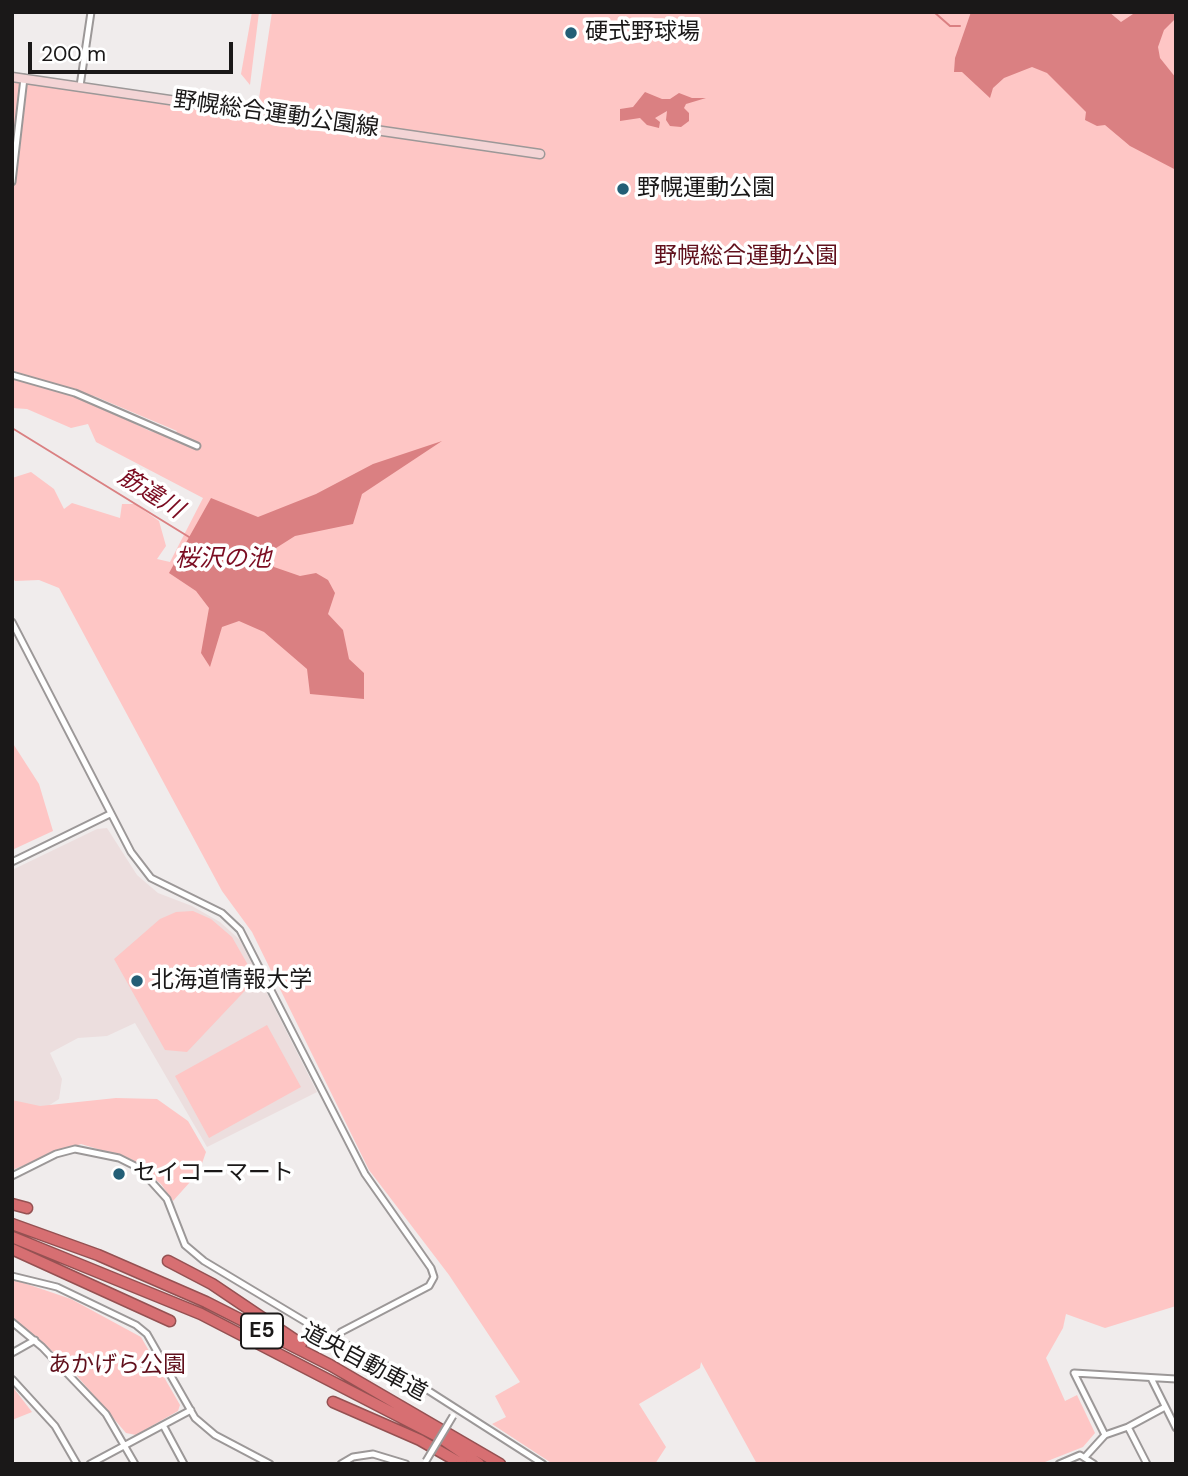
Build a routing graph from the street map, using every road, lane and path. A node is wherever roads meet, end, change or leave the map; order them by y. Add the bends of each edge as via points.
1 (91, 12) edge
2 (12, 77) edge
3 (24, 78) junction
4 (80, 86) junction
5 (540, 154) dead end
6 (12, 182) edge
7 (12, 375) edge
8 (197, 446) dead end
9 (12, 622) edge
10 (110, 814) junction
11 (12, 862) edge
12 (12, 1176) edge
13 (12, 1204) edge
14 (27, 1208) dead end
15 (12, 1224) edge
16 (12, 1237) edge
17 (12, 1249) edge
18 (168, 1261) dead end
19 (12, 1276) edge
20 (170, 1321) dead end
21 (12, 1322) edge
22 (335, 1339) junction
23 (35, 1340) junction
24 (12, 1353) edge
25 (330, 1365) junction
26 (1151, 1378) junction
27 (12, 1379) edge
28 (1176, 1380) edge
29 (333, 1402) dead end
30 (1165, 1407) junction
31 (457, 1409) junction
32 (191, 1410) junction
33 (163, 1425) junction
34 (1128, 1427) junction
35 (1176, 1428) edge
36 (1105, 1435) junction
37 (125, 1445) junction
38 (1085, 1457) junction
39 (353, 1460) edge
40 (425, 1462) edge
41 (267, 1463) edge
42 (77, 1464) edge
43 (90, 1464) edge
44 (135, 1464) edge
45 (184, 1464) edge
46 (341, 1464) edge
47 (406, 1464) edge
48 (462, 1464) edge
49 (479, 1464) edge
50 (500, 1464) edge
51 (543, 1464) edge
52 (1059, 1464) edge
53 (1094, 1464) edge
54 (1147, 1464) edge

1 - 4 street
2 - 3 main road, 野幌総合運動公園線
3 - 4 main road, 野幌総合運動公園線
3 - 6 street
4 - 5 main road, 野幌総合運動公園線
7 - 8 street via 75,393
9 - 10 street
10 - 11 street
10 - 22 street via 151,878 222,913 240,930 365,1174 431,1268 434,1277 429,1286
12 - 22 street via 75,1149 119,1158 139,1168 167,1199 185,1245
13 - 14 highway
15 - 25 highway, 道央自動車道 / E5 via 98,1255
16 - 49 highway, 道央自動車道 / E5 via 201,1314 429,1432
17 - 20 highway
18 - 25 highway via 212,1284
19 - 32 street via 57,1287 136,1325 147,1334
21 - 23 street
22 - 31 street
23 - 24 street
23 - 37 street via 106,1413
25 - 50 highway, 道央自動車道 / E5
26 - 28 street
26 - 30 street
26 - 36 street via 1074,1373
27 - 42 street via 55,1426
29 - 48 highway
30 - 34 street
30 - 35 street
31 - 40 street, bridge
31 - 51 street
32 - 33 street
32 - 41 street via 215,1435
33 - 37 street
33 - 45 street
34 - 36 street
34 - 54 street
36 - 38 street
37 - 43 street
37 - 44 street
38 - 52 street
38 - 53 street
39 - 46 street
39 - 47 street via 373,1454

